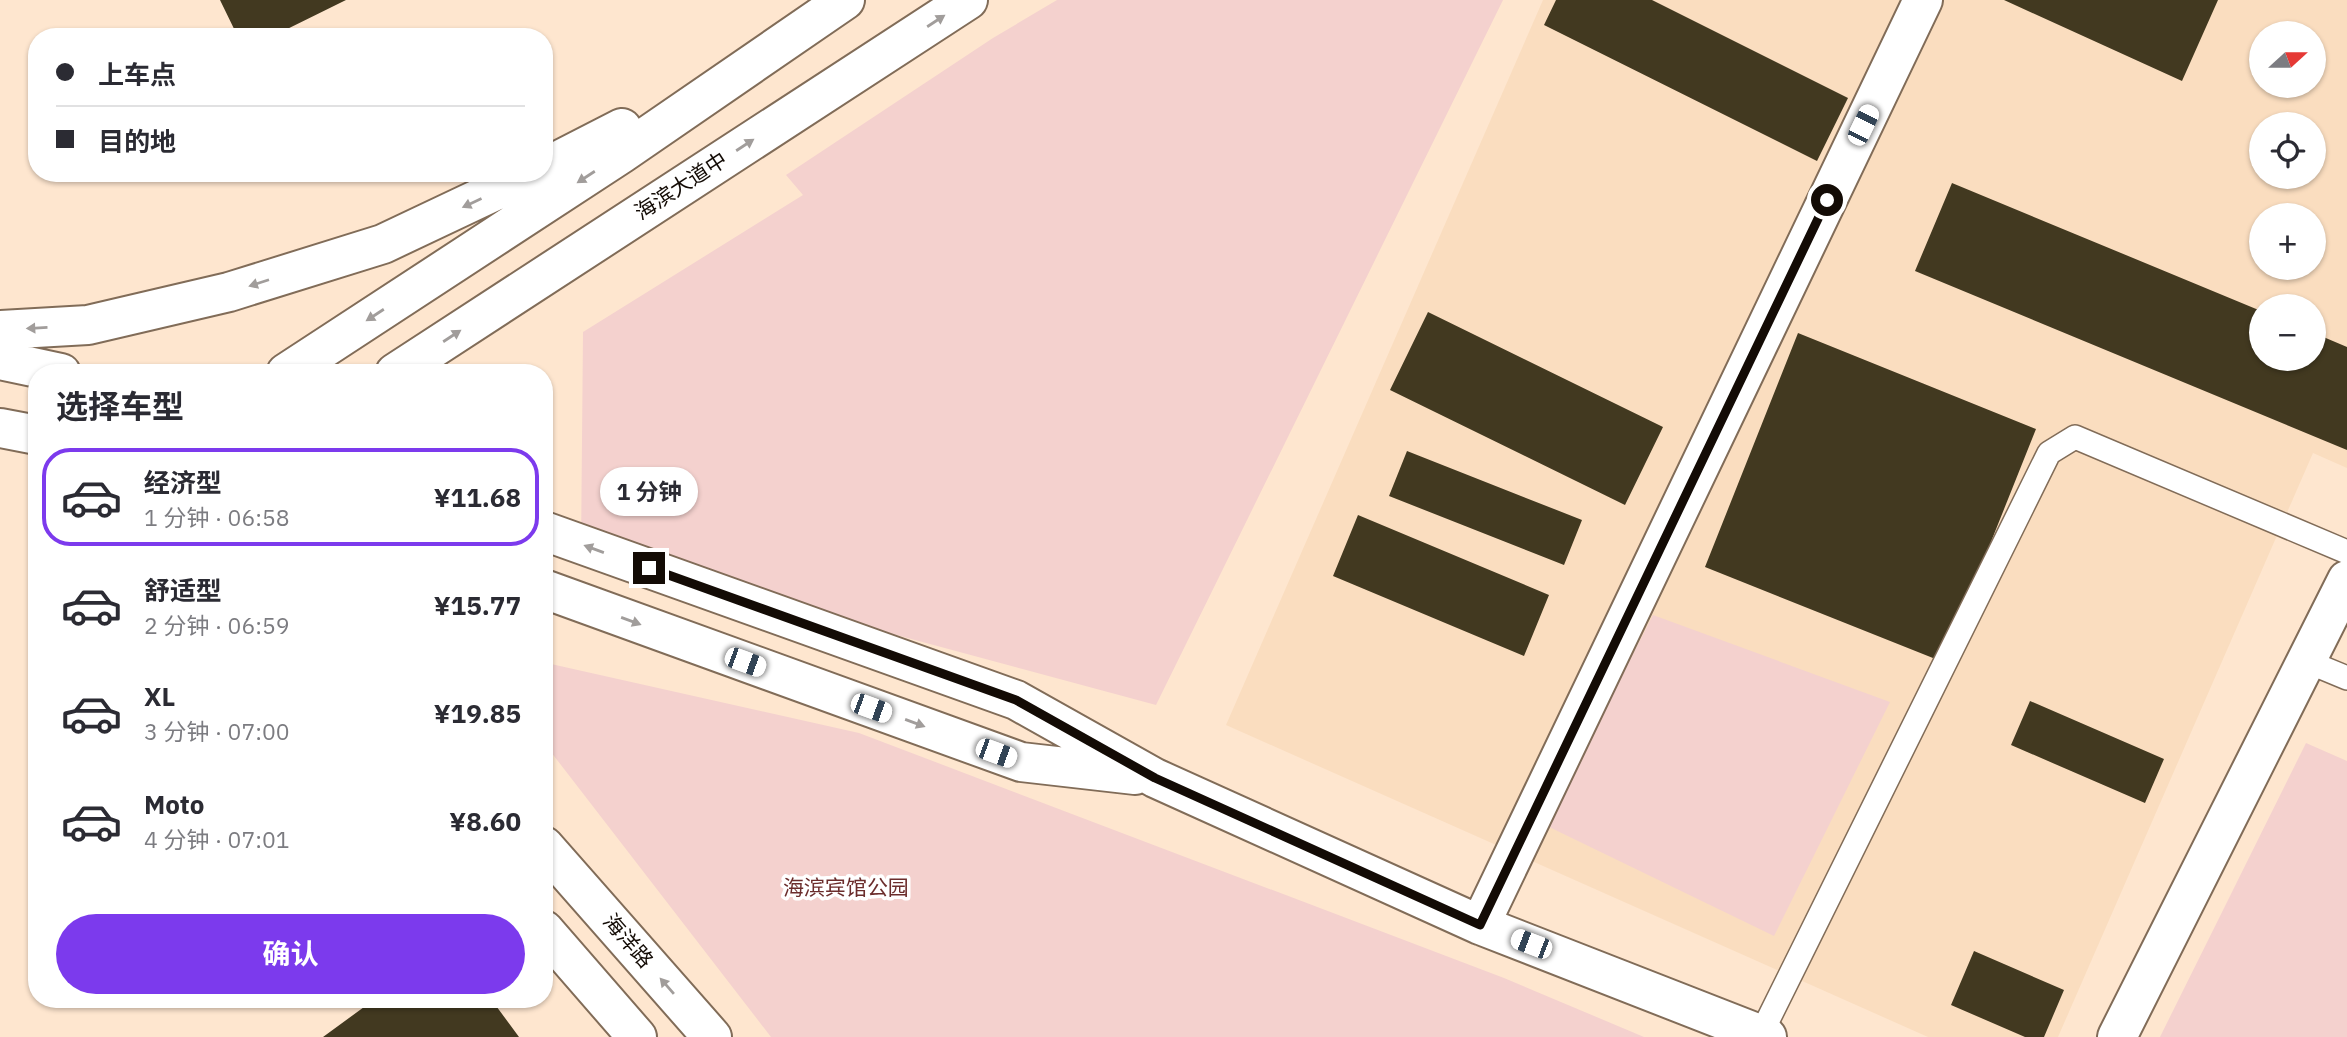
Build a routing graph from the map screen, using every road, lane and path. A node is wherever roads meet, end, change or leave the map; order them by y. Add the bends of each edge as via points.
1 (845, 0) edge
2 (968, 0) edge
3 (1923, 0) edge
4 (764, 56) junction
5 (553, 163) edge
6 (514, 182) edge
7 (0, 330) edge
8 (0, 360) edge
9 (300, 364) edge
10 (409, 364) edge
11 (28, 366) edge
12 (0, 428) edge
13 (28, 433) edge
14 (553, 534) edge
15 (2347, 552) edge
16 (2347, 580) edge
17 (553, 592) edge
18 (2306, 662) junction
19 (2347, 678) edge
20 (1155, 778) junction
21 (553, 856) edge
22 (1480, 925) junction
23 (553, 940) edge
24 (1764, 1036) edge
25 (637, 1037) edge
26 (712, 1037) edge
27 (2117, 1037) edge

1 - 4 street
10 -> 2 street, 海滨大道中
3 - 22 street
4 - 5 street
4 -> 9 street
6 -> 7 street via 383,244 229,292 88,325
8 - 11 street
12 - 13 street
20 -> 14 street via 1016,700
15 - 24 lane via 2075,437 2049,453
16 - 18 street
17 -> 20 street via 1021,762
18 - 19 lane
18 - 27 street
20 - 22 street
26 -> 21 street, 海洋路
22 - 24 street
23 - 25 street

